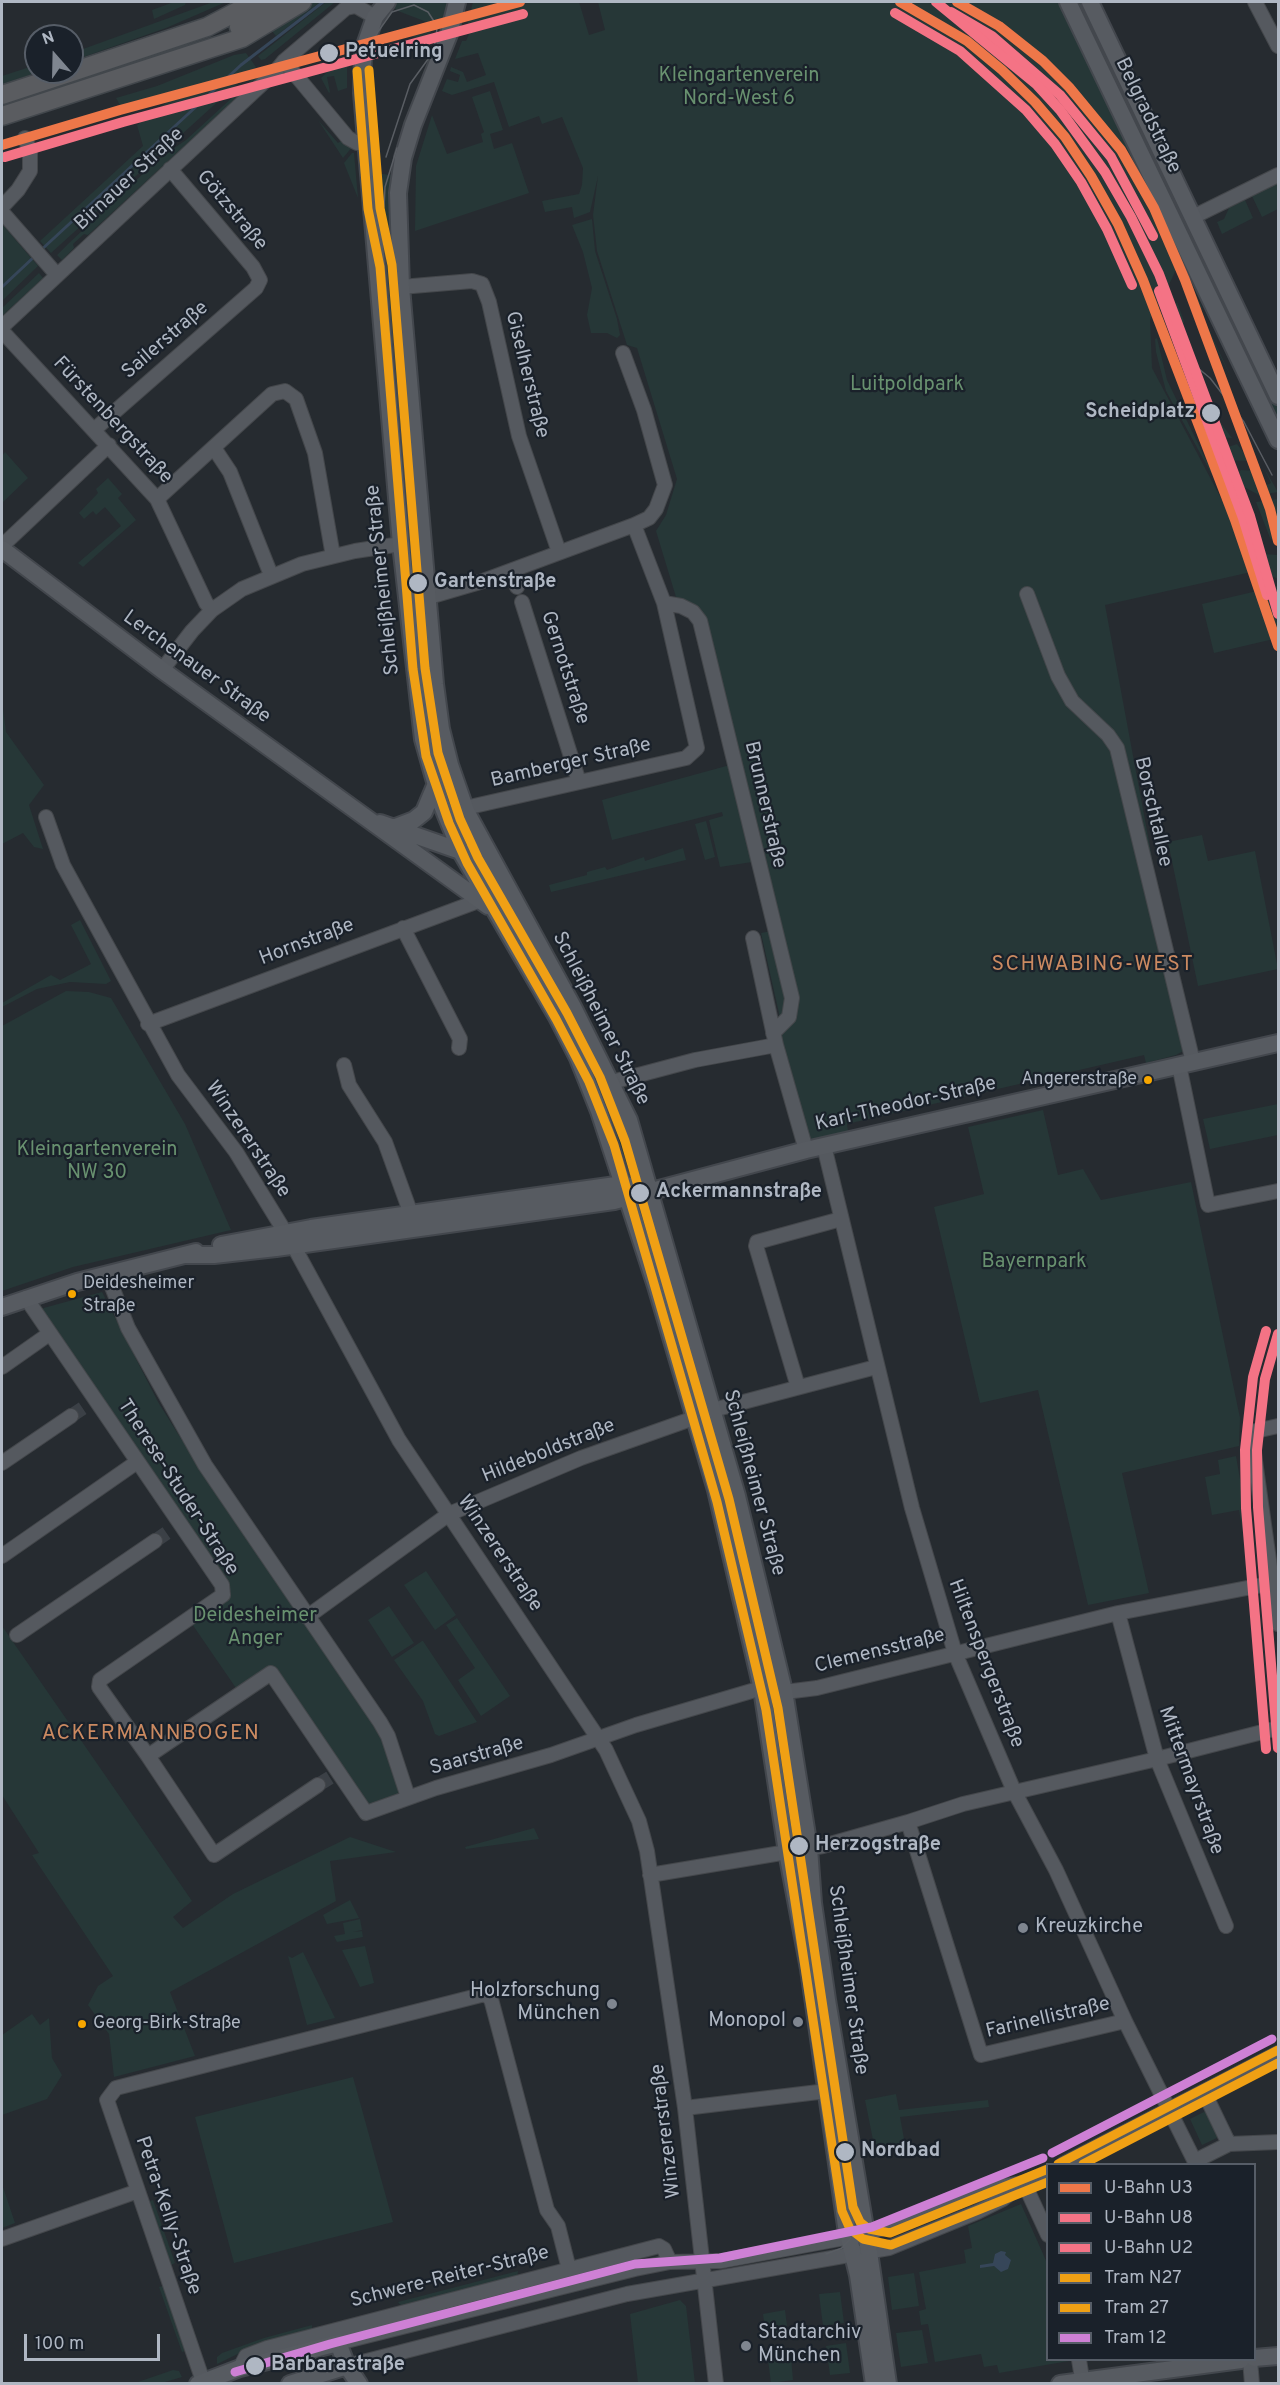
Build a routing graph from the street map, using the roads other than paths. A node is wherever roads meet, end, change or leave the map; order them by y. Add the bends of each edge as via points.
1 (234, 2) edge
2 (255, 2) edge
3 (279, 2) edge
4 (302, 2) edge
5 (387, 2) edge
6 (457, 2) edge
7 (1068, 2) edge
8 (1090, 2) edge
9 (1255, 2) edge
10 (375, 17) junction
11 (166, 42) junction
12 (1278, 46) edge
13 (284, 61) junction
14 (161, 63) junction
15 (84, 68) edge
16 (35, 84) edge
17 (2, 95) edge
18 (2, 117) edge
19 (26, 138) dead end
20 (366, 143) junction
21 (170, 169) junction
22 (1278, 175) edge
23 (2, 207) edge
24 (2, 212) edge
25 (1195, 222) junction
26 (1188, 249) junction
27 (57, 275) junction
28 (260, 280) joint
29 (401, 287) junction
30 (2, 329) edge
31 (623, 353) dead end
32 (1278, 396) edge
33 (94, 429) junction
34 (1278, 440) edge
35 (109, 445) junction
36 (214, 448) junction
37 (157, 499) junction
38 (634, 525) junction
39 (401, 544) junction
40 (2, 547) edge
41 (560, 552) junction
42 (333, 556) junction
43 (512, 571) junction
44 (271, 575) junction
45 (517, 587) dead end
46 (1027, 594) dead end
47 (429, 597) junction
48 (522, 602) dead end
49 (664, 603) junction
50 (213, 610) junction
51 (162, 670) junction
52 (579, 782) junction
53 (435, 786) junction
54 (465, 808) junction
55 (46, 817) dead end
56 (368, 819) junction
57 (393, 828) junction
58 (461, 852) junction
59 (495, 865) junction
60 (481, 900) junction
61 (495, 912) junction
62 (403, 928) junction
63 (753, 938) dead end
64 (148, 1024) junction
65 (775, 1039) junction
66 (1278, 1043) edge
67 (459, 1048) dead end
68 (1186, 1064) junction
69 (344, 1065) dead end
70 (612, 1082) junction
71 (824, 1146) junction
72 (806, 1150) junction
73 (625, 1191) junction
74 (649, 1191) junction
75 (1278, 1191) edge
76 (411, 1214) junction
77 (841, 1220) junction
78 (289, 1239) junction
79 (107, 1274) junction
80 (26, 1298) junction
81 (2, 1307) edge
82 (50, 1334) junction
83 (2, 1367) edge
84 (876, 1367) junction
85 (798, 1387) junction
86 (96, 1400) junction
87 (83, 1408) tunnel mouth
88 (713, 1410) junction
89 (71, 1416) tunnel mouth
90 (694, 1418) junction
91 (1278, 1426) edge
92 (137, 1462) junction
93 (2, 1463) edge
94 (449, 1514) junction
95 (155, 1540) tunnel mouth
96 (2, 1556) edge
97 (1276, 1582) edge
98 (1118, 1613) junction
99 (307, 1617) junction
100 (1278, 1624) edge
101 (17, 1635) dead end
102 (955, 1653) junction
103 (762, 1689) junction
104 (784, 1691) junction
105 (1278, 1728) edge
106 (599, 1739) junction
107 (148, 1756) junction
108 (1157, 1759) junction
109 (318, 1785) tunnel mouth
110 (1014, 1791) junction
111 (408, 1797) junction
112 (908, 1822) junction
113 (809, 1848) junction
114 (787, 1852) junction
115 (650, 1875) junction
116 (1226, 1926) dead end
117 (1125, 2021) junction
118 (1278, 2053) edge
119 (827, 2091) junction
120 (1204, 2092) junction
121 (685, 2108) junction
122 (1168, 2110) junction
123 (1278, 2142) edge
124 (1229, 2144) junction
125 (1065, 2163) edge
126 (1195, 2163) edge
127 (1046, 2172) edge
128 (1024, 2182) junction
129 (138, 2191) junction
130 (1046, 2233) edge
131 (866, 2234) junction
132 (848, 2237) junction
133 (2, 2239) edge
134 (861, 2253) junction
135 (702, 2261) junction
136 (670, 2262) junction
137 (576, 2268) junction
138 (592, 2279) junction
139 (704, 2279) junction
140 (338, 2343) junction
141 (1278, 2356) edge
142 (1256, 2358) edge
143 (1079, 2361) edge
144 (1234, 2361) edge
145 (1250, 2361) edge
146 (347, 2366) junction
147 (240, 2368) junction
148 (1083, 2382) edge
149 (202, 2383) edge
150 (290, 2384) edge
151 (359, 2384) edge
152 (716, 2384) edge
153 (874, 2384) edge
154 (888, 2384) edge
155 (1060, 2384) edge
156 (1252, 2384) edge

1 - 11 highway
2 - 11 highway via 207,27
3 - 14 highway via 244,25
4 - 14 highway via 242,38
5 - 10 main road, Schleißheimer Straße
6 - 29 main road, Schleißheimer Straße via 403,158 398,193
7 - 26 main road, Belgradstraße
8 - 25 main road, Belgradstraße
9 - 12 street
10 - 13 street, Birnauer Straße via 356,6 346,8
10 - 20 main road, Schleißheimer Straße via 361,63
11 - 15 highway
13 - 20 street via 348,138
13 - 21 street, Birnauer Straße
14 - 18 highway
16 - 17 highway
19 - 23 street via 30,171
20 - 39 main road, Schleißheimer Straße
21 - 27 street, Birnauer Straße
21 - 28 street, Götzstraße via 254,267
22 - 25 street
24 - 27 street
25 - 26 main road
25 - 32 main road, Belgradstraße
26 - 34 main road, Belgradstraße
27 - 30 street, Birnauer Straße
28 - 33 street, Sailerstraße
29 - 41 street, Giselherstraße via 472,281 482,284 519,436
29 - 47 main road, Schleißheimer Straße
30 - 33 street, Fürstenbergstraße
31 - 38 street via 665,485 656,509
33 - 35 street, Fürstenbergstraße
35 - 37 street, Fürstenbergstraße
35 - 40 street
36 - 37 street
36 - 42 street via 272,394 285,391 296,399 315,453
36 - 44 street via 230,472
37 - 50 street, Fürstenbergstraße via 206,603
38 - 41 street
38 - 49 street
39 - 42 street
39 - 53 main road, Schleißheimer Straße via 417,698
40 - 51 main road, Lerchenauer Straße
41 - 43 street
42 - 44 street
43 - 45 street
43 - 47 street
44 - 50 street
46 - 68 street, Borschtallee via 1058,676 1072,701 1117,748
47 - 54 main road, Schleißheimer Straße via 437,707
48 - 52 street, Gernotstraße
49 - 52 street, Bamberger Straße via 698,743 695,753
49 - 65 street, Brunnerstraße via 681,606 700,621 792,998 789,1017
50 - 51 street
51 - 56 main road, Lerchenauer Straße
52 - 54 street, Bamberger Straße
53 - 57 main road via 424,812
53 - 58 main road, Schleißheimer Straße
54 - 59 main road, Schleißheimer Straße
55 - 64 street, Winzererstraße via 63,865
56 - 57 main road, Lerchenauer Straße
56 - 60 main road, Lerchenauer Straße
57 - 58 main road, Lerchenauer Straße
58 - 59 main road, Lerchenauer Straße
58 - 61 main road, Schleißheimer Straße
59 - 70 main road, Schleißheimer Straße
60 - 61 main road, Lerchenauer Straße
60 - 62 street, Hornstraße
61 - 73 main road, Schleißheimer Straße via 578,1058
62 - 64 street, Hornstraße
62 - 67 street via 460,1039
63 - 65 street
64 - 78 street, Winzererstraße via 178,1075 236,1152
65 - 70 street
65 - 72 street
66 - 68 main road, Karl-Theodor-Straße
68 - 71 main road, Karl-Theodor-Straße
68 - 75 street via 1208,1205
69 - 76 street via 349,1085 385,1142
70 - 74 main road, Schleißheimer Straße via 629,1120
71 - 72 main road, Karl-Theodor-Straße
71 - 77 street, Hiltenspergerstraße
72 - 74 main road, Karl-Theodor-Straße
73 - 74 main road
73 - 76 main road
73 - 78 main road
73 - 90 main road, Schleißheimer Straße
74 - 88 main road, Schleißheimer Straße
76 - 78 main road
77 - 84 street, Hiltenspergerstraße
77 - 85 street via 758,1242 756,1246
78 - 79 main road via 214,1255 187,1255
78 - 94 street, Winzererstraße via 399,1440
79 - 80 main road
79 - 99 street via 128,1328 205,1465
80 - 81 main road
80 - 82 street, Therese-Studer-Straße
82 - 83 street
82 - 86 street, Therese-Studer-Straße
84 - 85 street
84 - 102 street, Hiltenspergerstraße via 930,1575
85 - 88 street
86 - 87 street
86 - 92 street, Therese-Studer-Straße
88 - 104 main road, Schleißheimer Straße
89 - 93 street
90 - 94 street, Hildeboldstraße via 581,1458
90 - 103 main road, Schleißheimer Straße via 722,1513
91 - 97 street via 1251,1432
92 - 96 street
92 - 107 street, Therese-Studer-Straße via 174,1528 222,1585 223,1595 98,1683
94 - 99 street, Hildeboldstraße
94 - 106 street, Winzererstraße
95 - 101 street
97 - 98 street, Clemensstraße
97 - 100 street
98 - 102 street, Clemensstraße
98 - 108 street, Mittermayrstraße
99 - 111 street via 384,1729
102 - 104 street, Clemensstraße via 827,1686
102 - 110 street, Hiltenspergerstraße
103 - 104 street, Clemensstraße
103 - 106 street, Clemensstraße
103 - 114 main road, Schleißheimer Straße
104 - 113 main road, Schleißheimer Straße
105 - 108 street
106 - 111 street, Saarstraße
106 - 115 street, Winzererstraße via 639,1821
107 - 109 street via 214,1855
107 - 111 street, Saarstraße via 271,1673 334,1774 366,1813
108 - 110 street
108 - 116 street, Mittermayrstraße
110 - 112 street
110 - 117 street, Hiltenspergerstraße via 1056,1870
112 - 113 street
112 - 117 street, Farinellistraße via 981,2055
113 - 114 street
113 - 131 main road, Schleißheimer Straße via 827,2000
114 - 115 street
114 - 119 main road, Schleißheimer Straße
115 - 121 street, Winzererstraße
117 - 122 street, Hiltenspergerstraße
118 - 120 street
119 - 121 street
119 - 132 main road, Schleißheimer Straße
120 - 122 street
120 - 124 street
121 - 135 street, Winzererstraße
122 - 125 street
122 - 126 street, Hiltenspergerstraße
123 - 124 street
124 - 126 street
127 - 128 street
128 - 130 street
128 - 131 street, Schwere-Reiter-Straße via 992,2188
128 - 134 street via 1003,2199 977,2212 889,2248
129 - 133 street
129 - 137 street, Petra-Kelly-Straße via 107,2100 116,2088 485,1994 492,1999 545,2205
129 - 149 street, Petra-Kelly-Straße
131 - 132 street, Schwere-Reiter-Straße
131 - 134 main road, Schleißheimer Straße
132 - 134 main road, Schleißheimer Straße
132 - 135 street, Schwere-Reiter-Straße via 721,2261
134 - 139 street
134 - 153 main road, Schleißheimer Straße
134 - 154 main road, Schleißheimer Straße
135 - 136 street, Schwere-Reiter-Straße
135 - 139 street, Winzererstraße
136 - 137 street, Schwere-Reiter-Straße via 659,2246
136 - 138 street, Schwere-Reiter-Straße
137 - 138 street
137 - 147 street, Schwere-Reiter-Straße via 267,2348 246,2356
138 - 140 street, Schwere-Reiter-Straße
139 - 146 street via 579,2305
139 - 152 street, Winzererstraße
140 - 146 main road
140 - 147 main road, Schwere-Reiter-Straße
141 - 142 main road
143 - 148 street
144 - 148 main road
145 - 156 street
146 - 150 main road
146 - 151 main road
147 - 149 main road, Schwere-Reiter-Straße
148 - 155 main road

